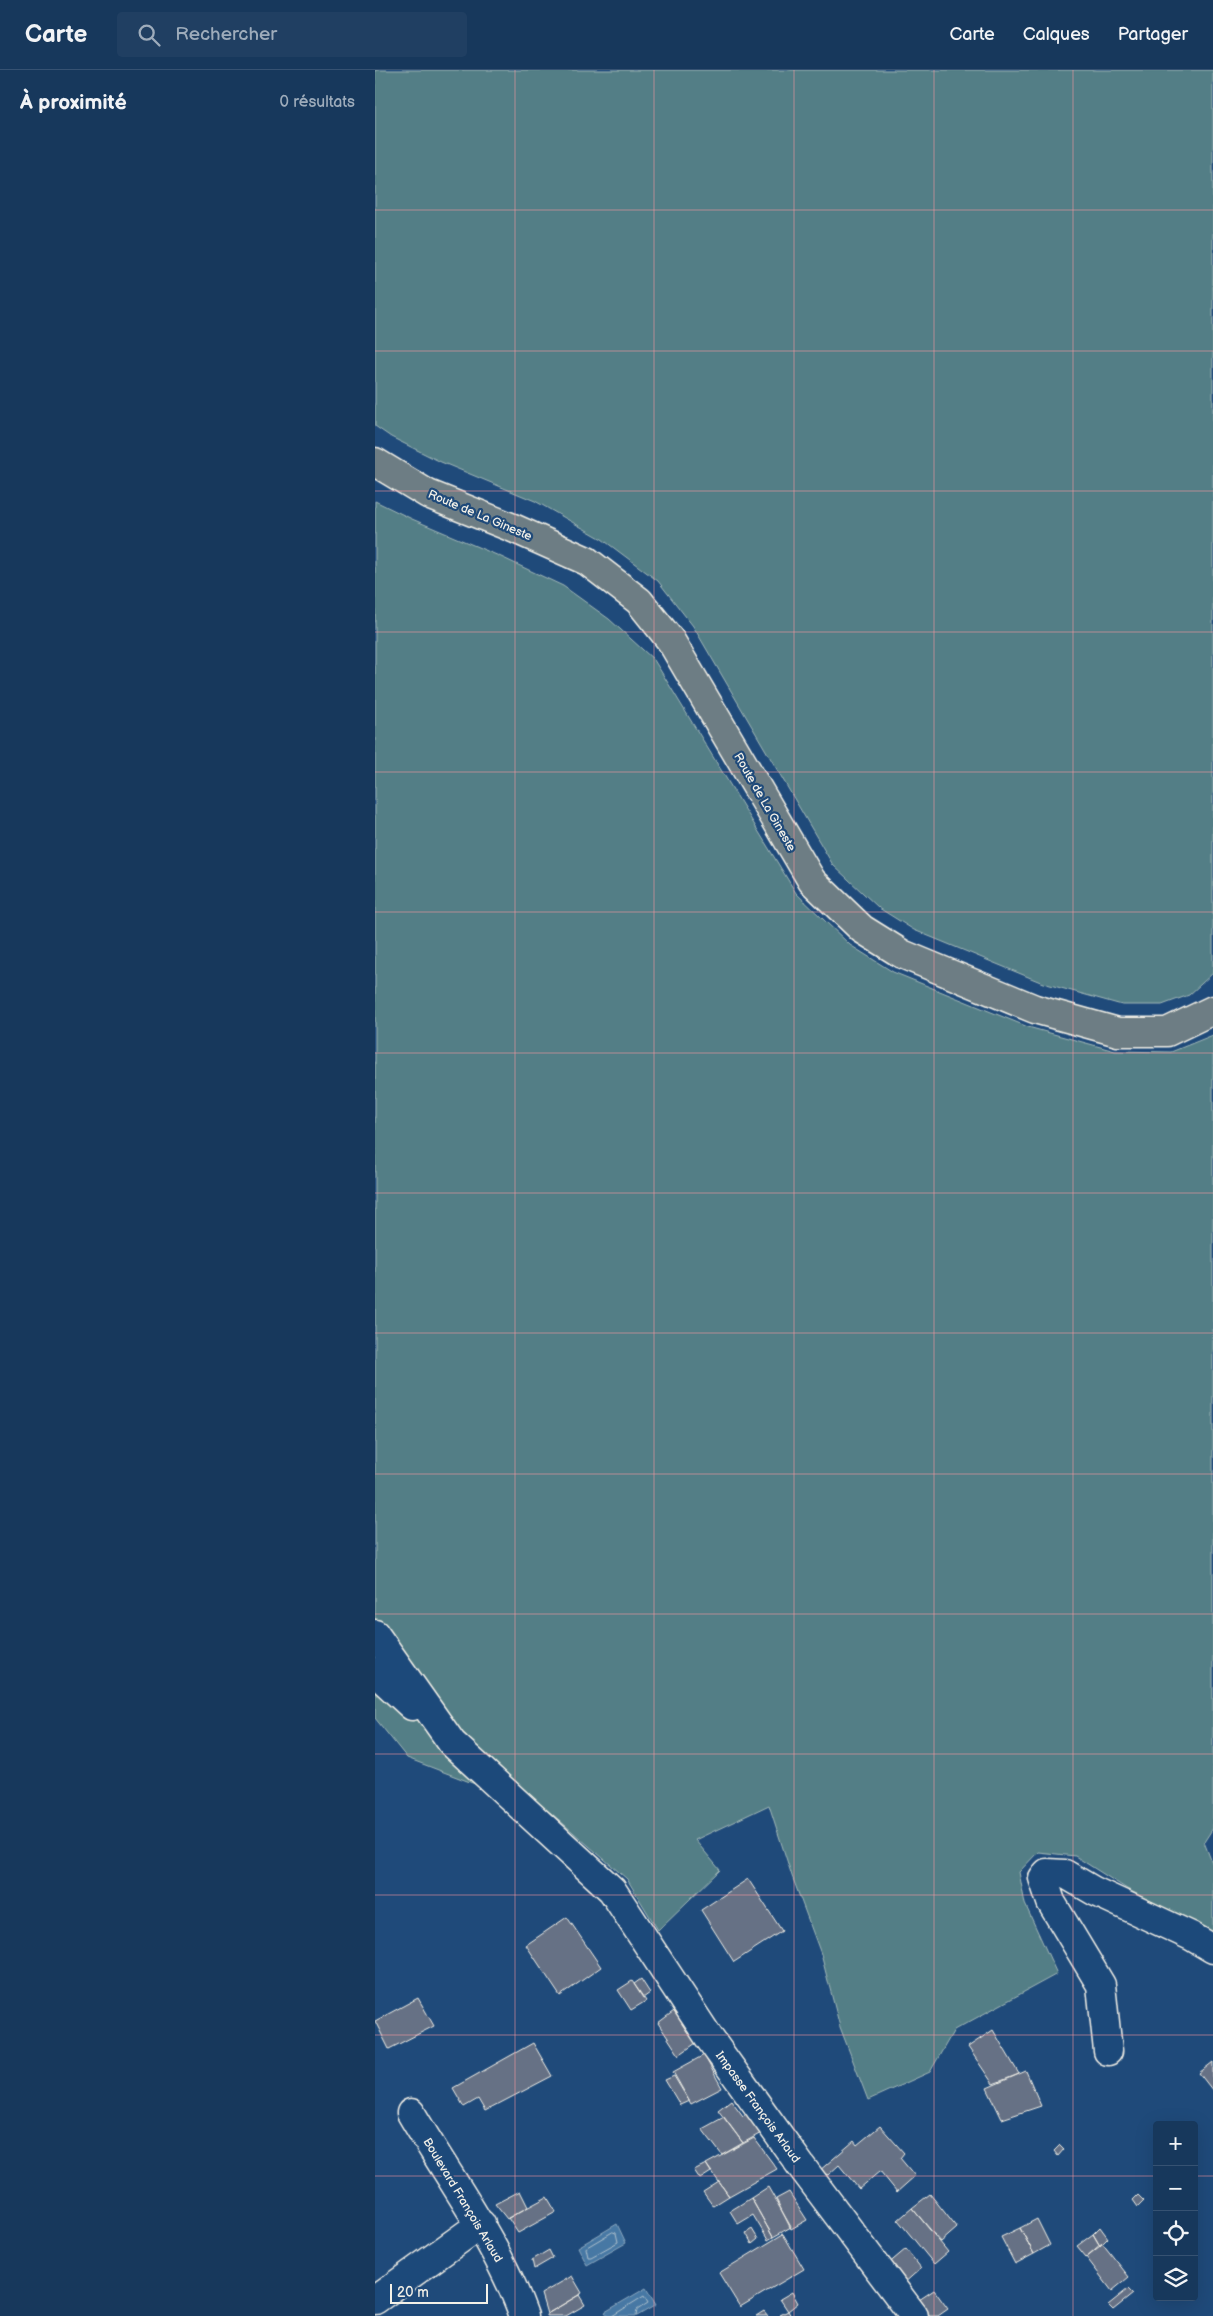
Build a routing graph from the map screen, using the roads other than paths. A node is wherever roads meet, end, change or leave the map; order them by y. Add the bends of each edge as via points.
1 (375, 462) edge
2 (1212, 1014) edge
3 (375, 1634) edge
4 (375, 1672) edge
5 (452, 1743) junction
6 (1213, 1949) edge
7 (1108, 2051) dead end
8 (411, 2113) dead end
9 (481, 2224) junction
10 (375, 2300) edge
11 (524, 2316) edge
12 (914, 2316) edge

1 - 2 main road, Route de La Gineste via 428,494 587,561 639,600 671,641 812,881 862,929 902,954 1035,1009 1118,1032 1167,1032
3 - 5 street
4 - 5 street
5 - 12 street, Impasse François Arlaud via 612,1890 710,2039
6 - 7 street via 1065,1874 1047,1873 1043,1878 1051,1902 1101,1985
8 - 9 street, Boulevard François Arlaud
9 - 10 street
9 - 11 street, Boulevard François Arlaud via 514,2287

